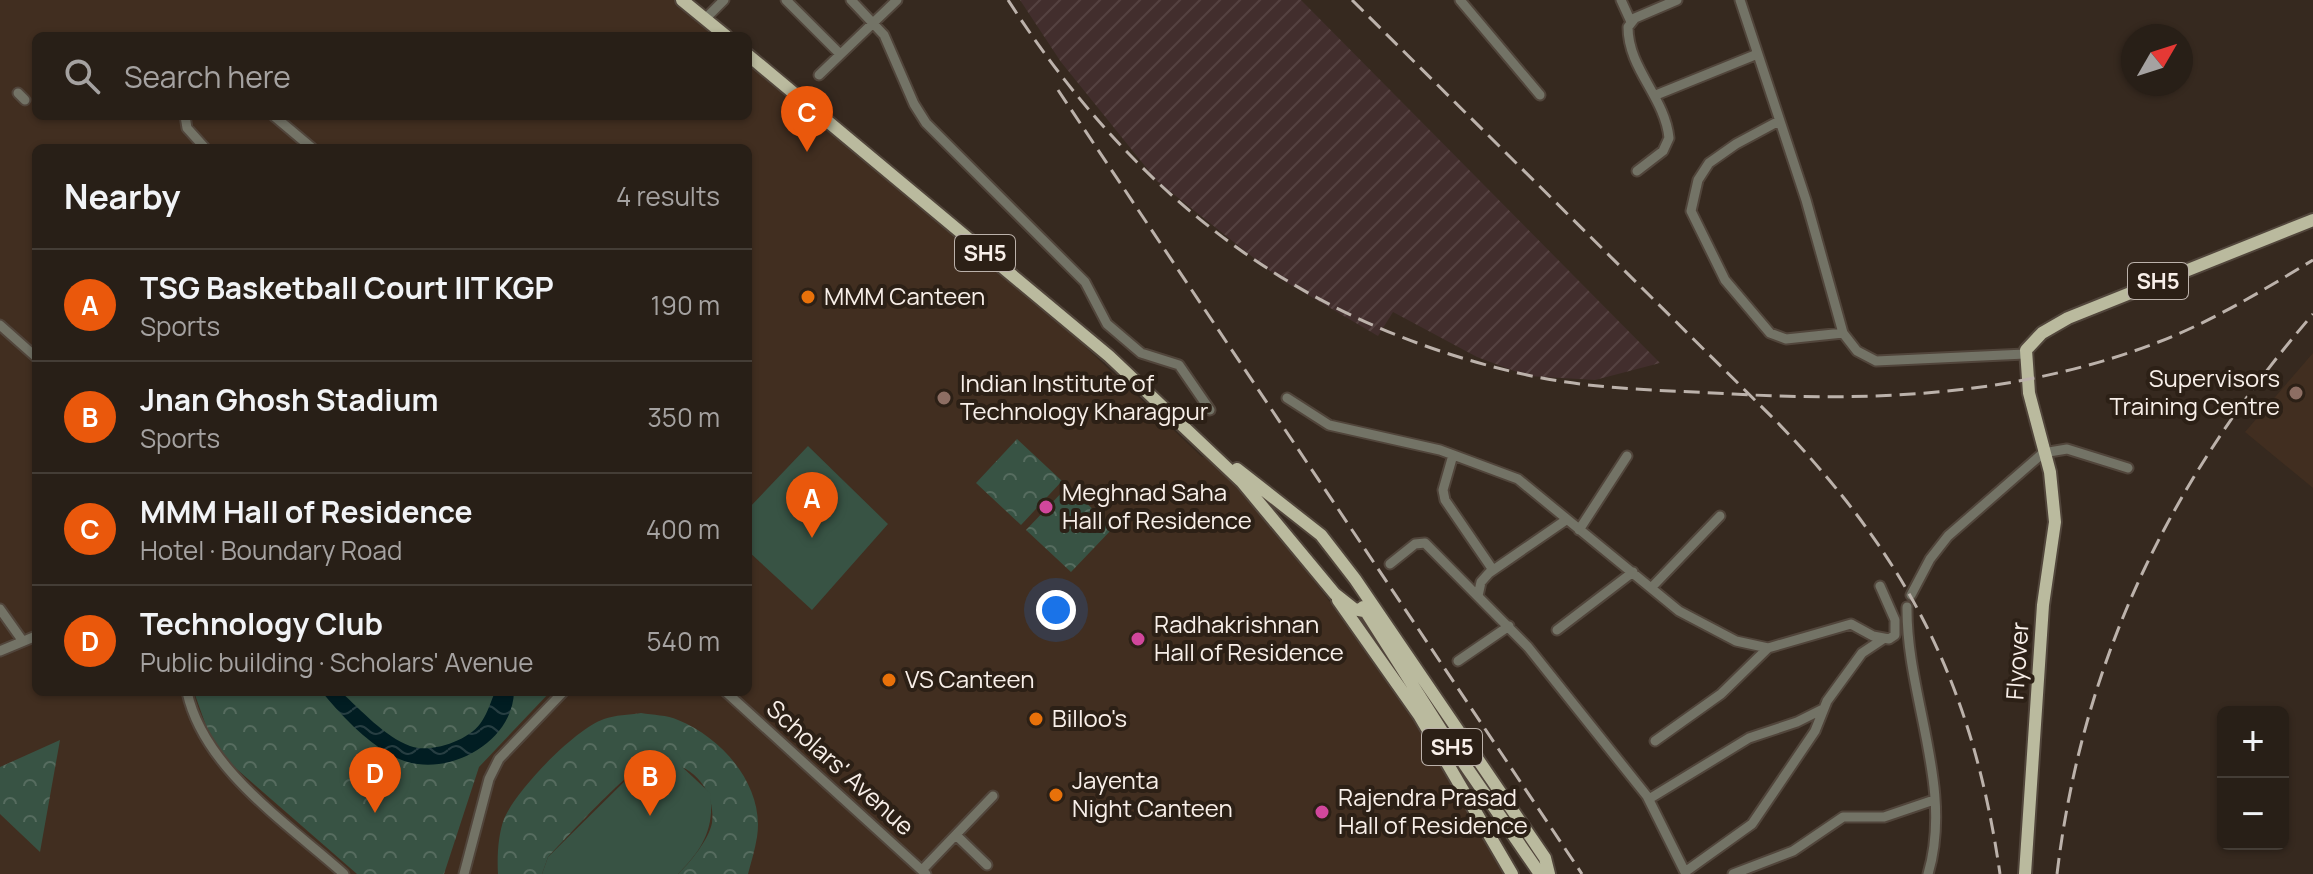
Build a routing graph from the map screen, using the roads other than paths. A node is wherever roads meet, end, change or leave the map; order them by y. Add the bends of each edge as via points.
1 (682, 0) edge
2 (724, 0) edge
3 (786, 0) edge
4 (851, 0) edge
5 (897, 0) edge
6 (1460, 0) edge
7 (1621, 0) edge
8 (1677, 0) edge
9 (1740, 0) edge
10 (706, 18) junction
11 (873, 21) junction
12 (1631, 22) junction
13 (722, 32) edge
14 (840, 54) junction
15 (1755, 55) junction
16 (752, 58) edge
17 (819, 75) dead end
18 (1540, 95) dead end
19 (1656, 95) junction
20 (186, 120) edge
21 (279, 120) edge
22 (1779, 121) junction
23 (201, 144) edge
24 (307, 144) edge
25 (1637, 171) dead end
26 (2313, 220) edge
27 (0, 325) edge
28 (1843, 333) junction
29 (32, 353) edge
30 (2025, 354) junction
31 (1287, 398) dead end
32 (1210, 410) dead end
33 (2043, 453) junction
34 (1453, 455) junction
35 (1217, 456) junction
36 (1627, 456) dead end
37 (2128, 468) dead end
38 (1720, 516) dead end
39 (1566, 520) junction
40 (1579, 530) junction
41 (1321, 535) junction
42 (1299, 553) junction
43 (1390, 564) dead end
44 (1493, 570) junction
45 (1633, 572) junction
46 (1880, 586) dead end
47 (1652, 587) junction
48 (1363, 589) junction
49 (1335, 594) junction
50 (1911, 595) dead end
51 (1478, 596) junction
52 (1907, 607) dead end
53 (0, 609) edge
54 (1366, 615) junction
55 (1509, 626) junction
56 (1557, 630) dead end
57 (32, 637) edge
58 (1883, 639) junction
59 (22, 640) junction
60 (1768, 648) junction
61 (0, 651) edge
62 (1458, 661) dead end
63 (188, 696) edge
64 (559, 696) edge
65 (730, 696) edge
66 (1823, 709) junction
67 (1655, 741) dead end
68 (993, 796) dead end
69 (1649, 799) junction
70 (1934, 800) junction
71 (956, 835) junction
72 (987, 865) dead end
73 (924, 872) edge
74 (1686, 873) edge
75 (344, 874) edge
76 (464, 874) edge
77 (1512, 874) edge
78 (1540, 874) edge
79 (1549, 874) edge
80 (1733, 874) edge
81 (1928, 874) edge
82 (2025, 874) edge

1 - 10 main road
2 - 10 street
3 - 14 street
4 - 11 street
5 - 11 street
6 - 18 street
7 - 12 street
8 - 12 street
9 - 15 street
10 - 13 main road
11 - 14 street
11 - 32 street via 926,123 1085,282 1107,324 1141,353 1179,365
12 - 19 street via 1628,34 1635,62
14 - 17 street
15 - 19 street
15 - 22 street
16 - 35 main road, SH5 via 1073,324
19 - 25 street via 1668,129 1667,146
20 - 23 street
21 - 24 street
22 - 28 street
22 - 28 street via 1709,163 1698,180 1691,211 1725,280 1770,333 1786,339
26 - 30 main road, SH5 via 2068,318 2042,333
27 - 29 street
28 - 30 street via 1857,351 1876,361
30 - 33 main road, Flyover
31 - 34 street via 1329,425
33 - 37 street via 2067,449
33 - 50 street via 1948,536
33 - 82 main road, Flyover via 2055,522 2043,605
34 - 39 street via 1523,482
34 - 44 street via 1445,500
35 - 41 main road, SH5
35 - 42 main road, SH5
36 - 40 street
38 - 47 street
39 - 40 street
39 - 44 street
40 - 45 street
41 - 42 main road
41 - 48 main road
42 - 49 main road, SH5
43 - 51 street via 1415,544 1425,543
44 - 51 street via 1481,582
45 - 47 street
45 - 56 street
46 - 58 street via 1896,628 1892,638
47 - 60 street via 1701,625
48 - 54 main road
48 - 79 main road via 1545,858
49 - 54 main road, SH5
49 - 77 main road via 1419,715
51 - 55 street
52 - 70 street via 1907,640
53 - 59 street
54 - 78 main road, SH5
55 - 62 street
55 - 69 street
57 - 59 street
58 - 60 street via 1844,624
58 - 66 street via 1859,657
59 - 61 street
60 - 67 street via 1721,694
63 - 75 street via 206,743 223,766
64 - 76 street via 499,759
65 - 73 street, Scholars' Avenue
66 - 69 street via 1749,738
66 - 74 street via 1815,731 1752,824
68 - 71 street
69 - 74 street
70 - 80 street via 1884,817 1843,817 1793,851
70 - 81 street via 1938,830
71 - 72 street
71 - 73 street

